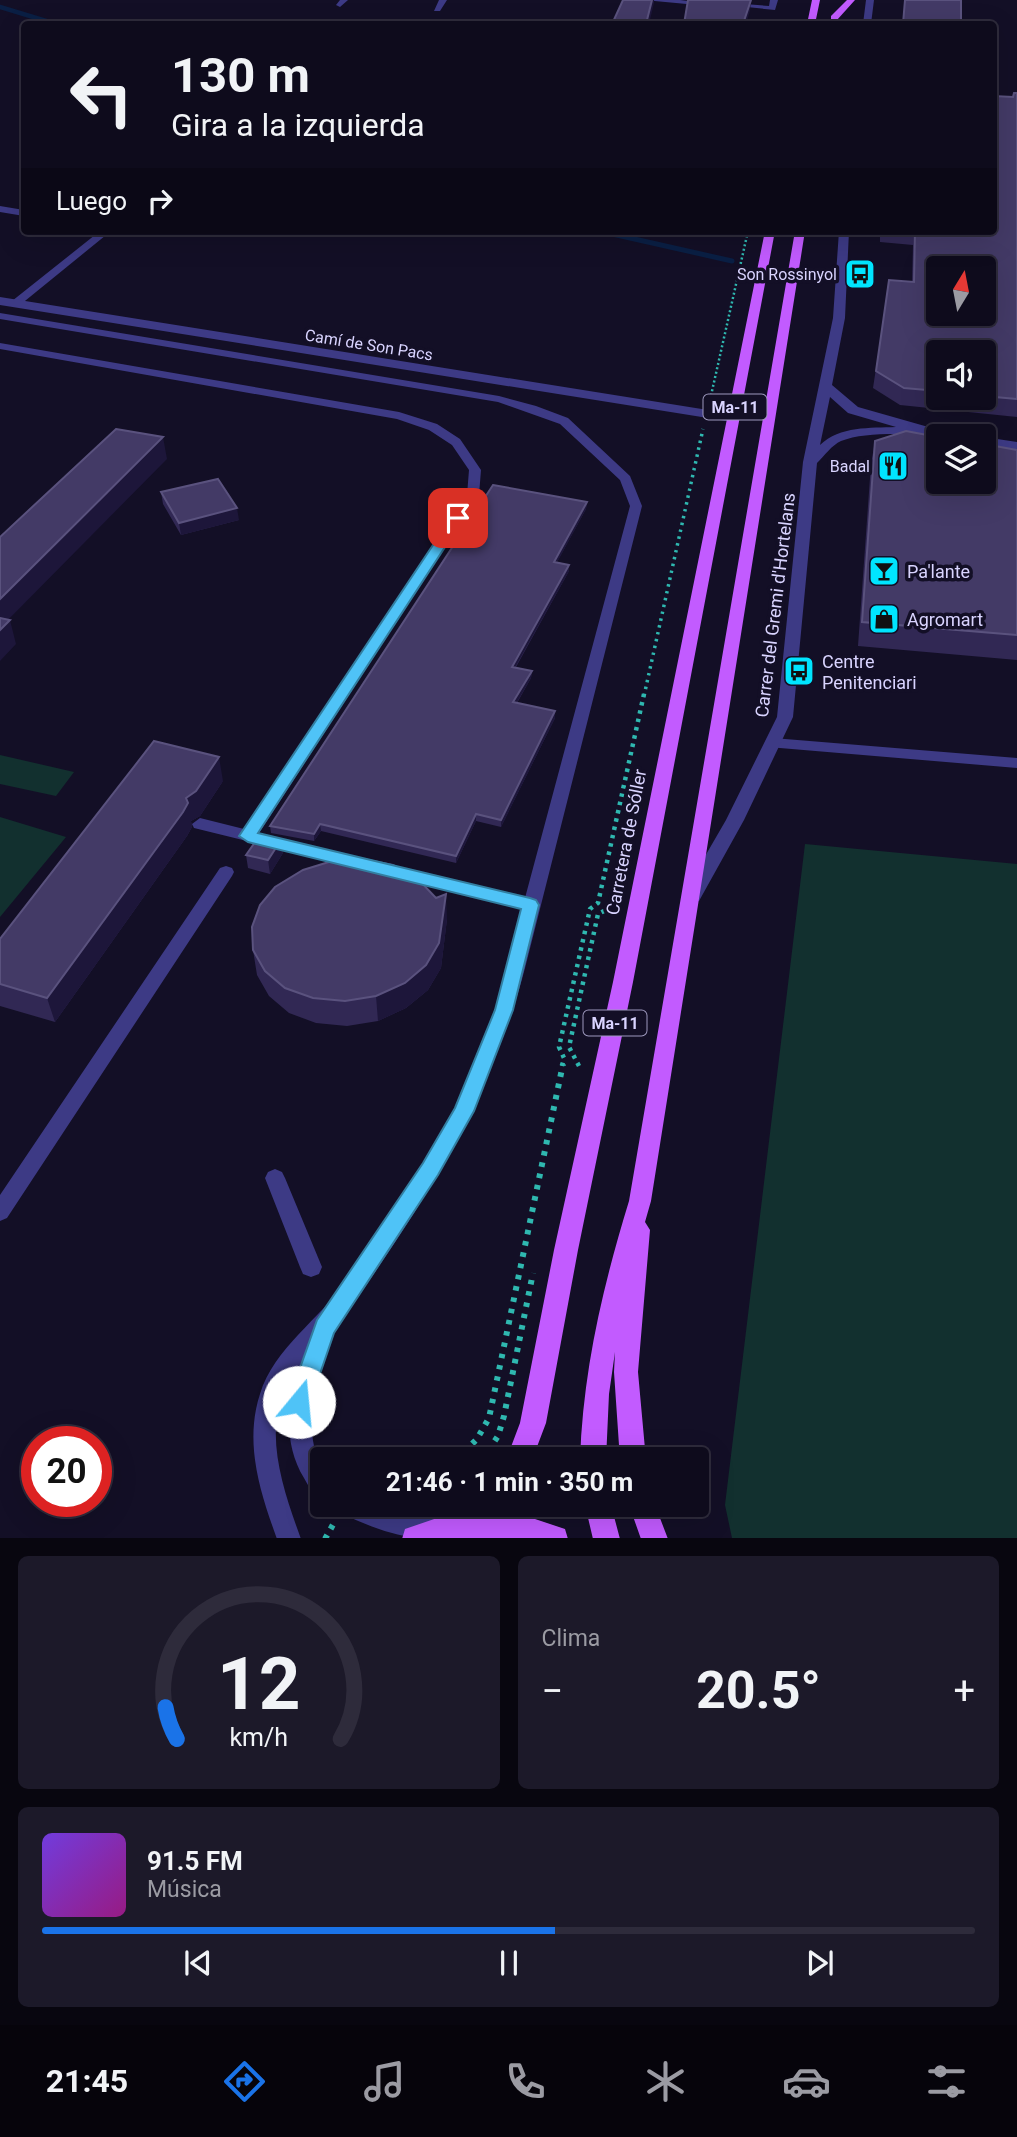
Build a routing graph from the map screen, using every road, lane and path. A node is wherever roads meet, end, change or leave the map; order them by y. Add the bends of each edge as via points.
1 (443, 0) edge
2 (648, 0) edge
3 (764, 0) edge
4 (774, 0) edge
5 (816, 0) edge
6 (837, 0) edge
7 (851, 0) edge
8 (870, 0) edge
9 (437, 9) dead end
10 (812, 21) edge
11 (834, 21) edge
12 (867, 21) edge
13 (0, 209) edge
14 (21, 212) edge
15 (101, 235) edge
16 (747, 235) edge
17 (769, 235) edge
18 (799, 235) edge
19 (844, 235) edge
20 (0, 301) edge
21 (16, 303) junction
22 (0, 316) edge
23 (0, 346) edge
24 (825, 386) junction
25 (707, 414) junction
26 (733, 418) junction
27 (919, 430) junction
28 (926, 431) edge
29 (996, 442) edge
30 (1017, 446) edge
31 (810, 462) junction
32 (773, 743) junction
33 (1017, 763) edge
34 (200, 824) dead end
35 (248, 836) junction
36 (226, 872) dead end
37 (616, 894) dead end
38 (692, 896) junction
39 (530, 905) junction
40 (576, 1076) dead end
41 (275, 1178) dead end
42 (640, 1201) junction
43 (0, 1212) edge
44 (535, 1266) dead end
45 (311, 1267) dead end
46 (325, 1328) junction
47 (469, 1447) edge
48 (491, 1447) edge
49 (524, 1447) edge
50 (593, 1447) edge
51 (632, 1447) edge
52 (310, 1467) edge
53 (382, 1517) edge
54 (458, 1517) edge
55 (601, 1517) edge
56 (647, 1517) edge
57 (434, 1532) edge
58 (289, 1538) edge
59 (555, 1538) edge
60 (607, 1538) edge
61 (655, 1538) edge

1 - 9 lane
2 - 4 lane via 772,8
3 - 4 lane
5 - 10 main road
6 - 11 main road
7 - 11 main road
8 - 12 street
13 - 14 lane
15 - 21 lane
16 - 25 path
17 - 26 main road, Carretera de Sóller / Ma-11
18 - 38 main road, Ma-11
19 - 24 street, Carrer del Gremi d'Hortelans via 839,318
20 - 21 street, Camí de Son Pacs
21 - 25 street, Camí de Son Pacs
22 - 39 lane via 499,399 564,421 626,479 636,506
23 - 35 lane via 399,416 433,427 456,442 475,470 473,495
24 - 27 street via 853,410
24 - 31 street, Carrer del Gremi d'Hortelans
25 - 26 street, Camí de Son Pacs
25 - 47 path via 598,903 590,909 559,1047 564,1058 489,1418
26 - 49 main road, Carretera de Sóller / Ma-11 via 534,1423
27 - 28 street
27 - 31 street via 857,433 834,439
29 - 30 street
31 - 32 street, Carrer del Gremi d'Hortelans via 785,717
32 - 33 lane
32 - 38 street, Carrer del Gremi d'Hortelans
34 - 35 lane
35 - 39 lane
36 - 43 lane
37 - 40 path via 614,906 598,914 569,1047 579,1063
38 - 42 main road, Ma-11
39 - 46 lane via 504,1010 464,1111
41 - 45 lane
42 - 50 main road, Ma-11 via 616,1278
42 - 51 main road via 626,1372
44 - 48 path via 504,1416
46 - 52 lane via 299,1402 299,1427
46 - 58 lane via 282,1372 267,1412 269,1476
53 - 57 lane
54 - 57 main road
55 - 60 main road
56 - 61 main road
57 - 59 main road via 471,1523 514,1525

